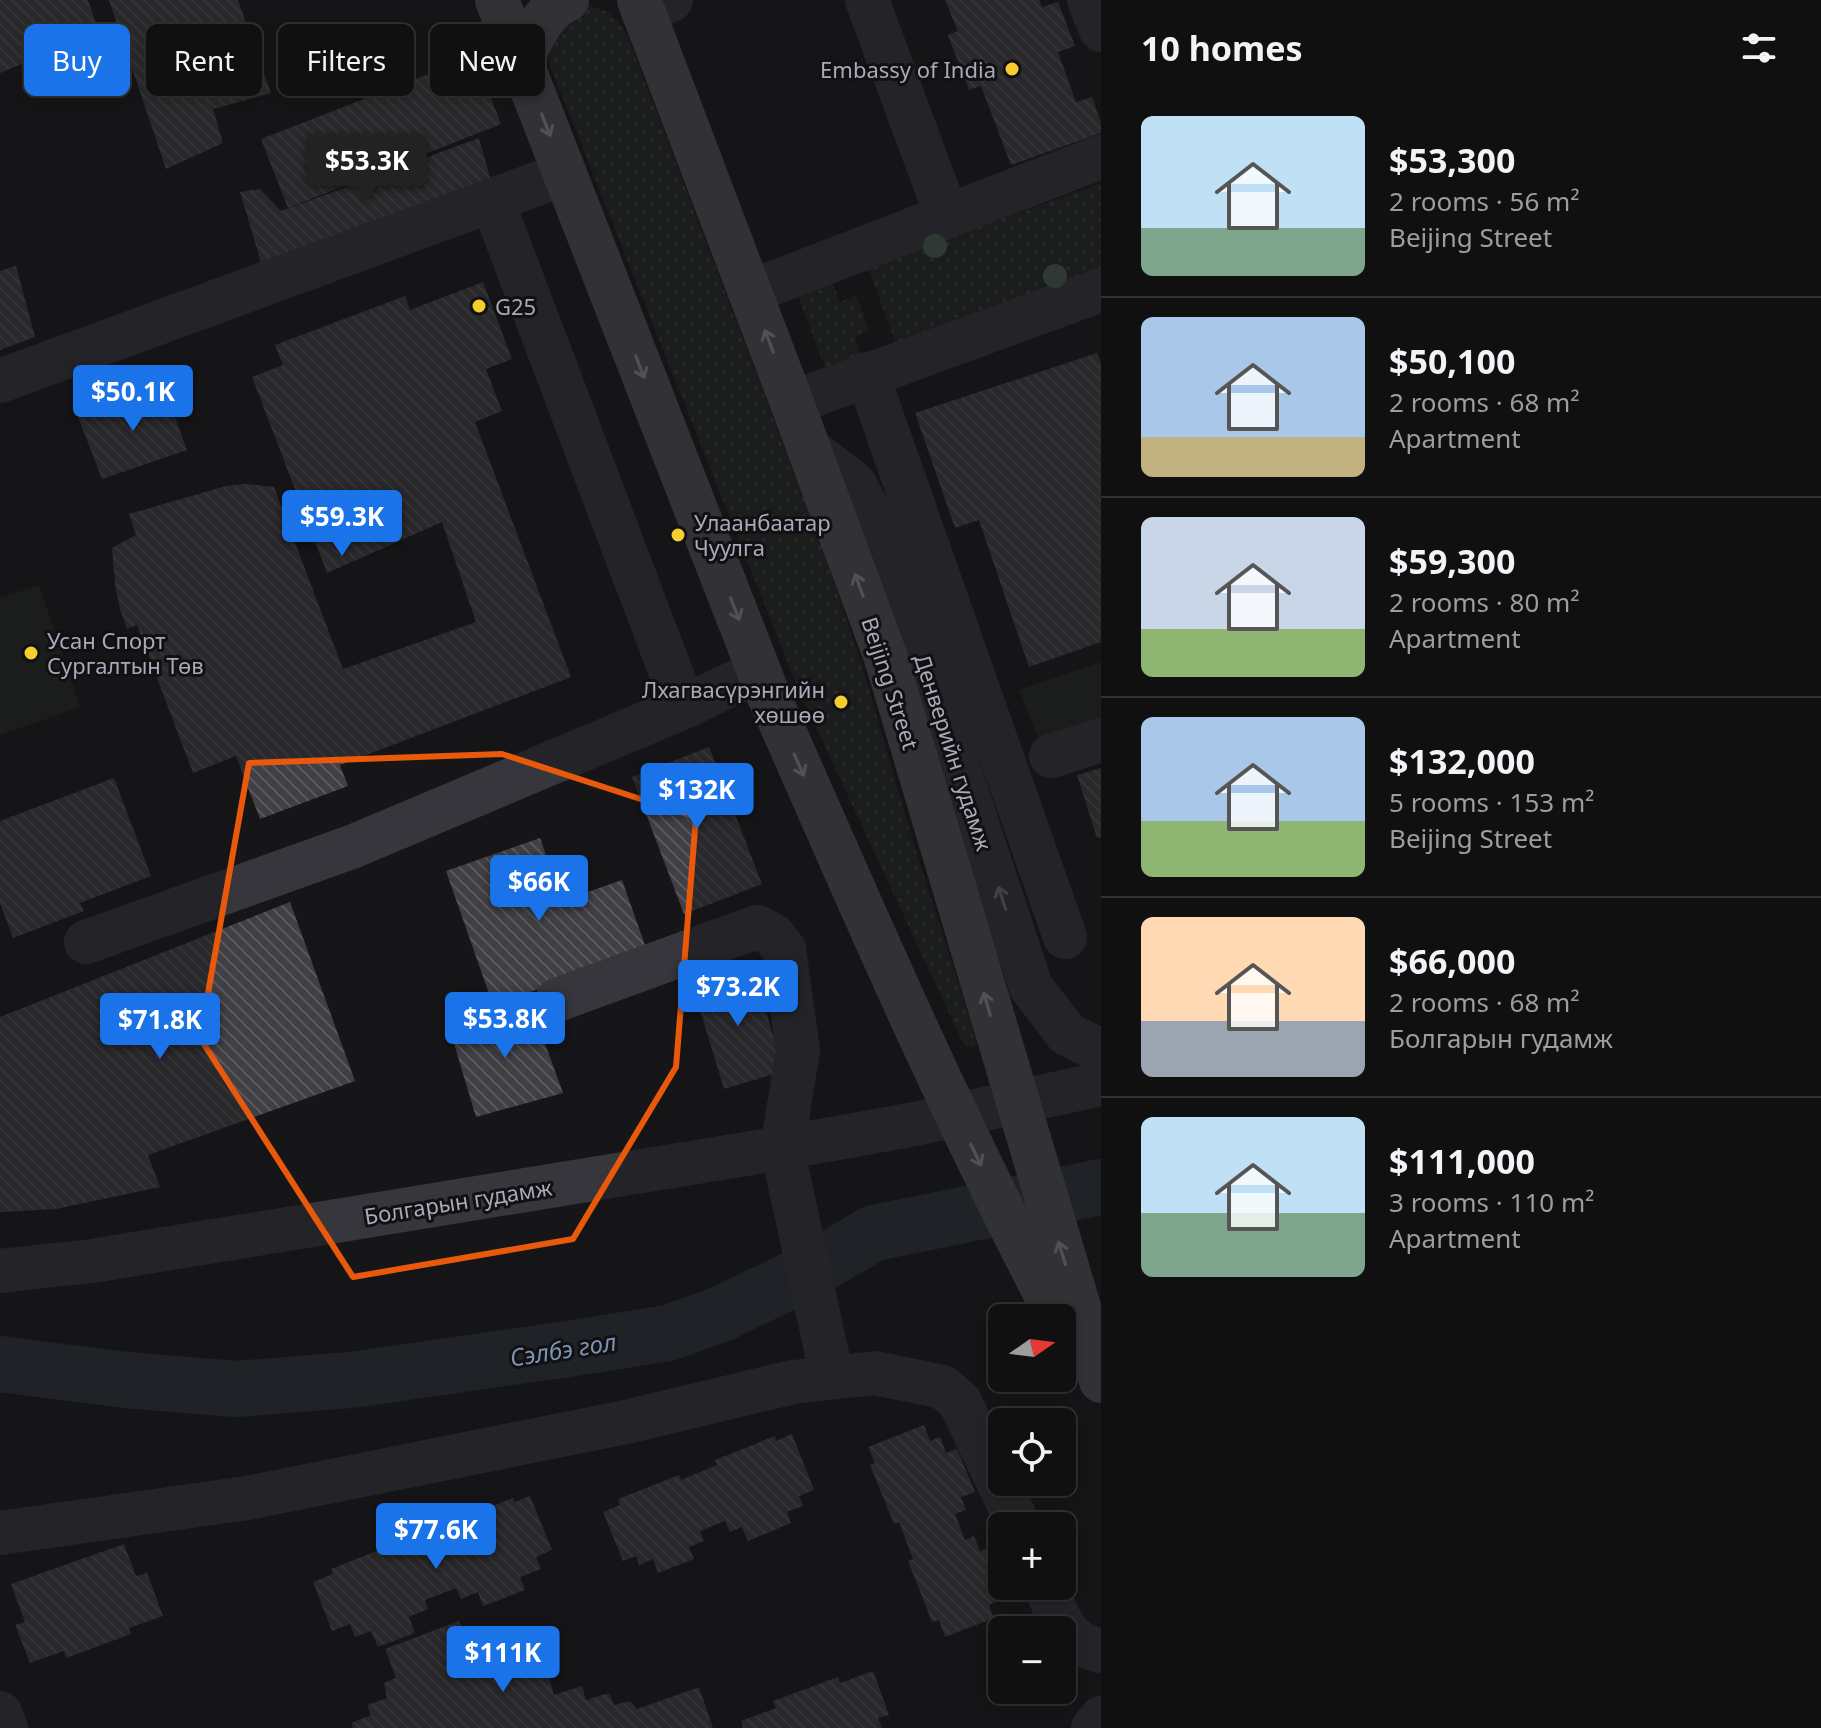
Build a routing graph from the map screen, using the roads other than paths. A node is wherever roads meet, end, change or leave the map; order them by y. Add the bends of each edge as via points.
1 (497, 0) edge
2 (567, 0) edge
3 (867, 0) edge
4 (1089, 0) edge
5 (640, 3) edge
6 (507, 24) edge
7 (542, 24) edge
8 (1101, 30) edge
9 (535, 96) edge
10 (1101, 157) edge
11 (564, 174) junction
12 (492, 200) junction
13 (947, 216) junction
14 (1101, 290) edge
15 (750, 292) junction
16 (867, 374) junction
17 (0, 381) edge
18 (792, 403) junction
19 (809, 449) junction
20 (764, 682) junction
21 (684, 707) junction
22 (1101, 740) edge
23 (1051, 756) dead end
24 (1065, 937) dead end
25 (86, 942) dead end
26 (557, 1000) dead end
27 (1101, 1051) edge
28 (1101, 1084) edge
29 (786, 1166) junction
30 (0, 1271) edge
31 (1051, 1304) edge
32 (1076, 1351) edge
33 (829, 1362) junction
34 (1101, 1381) edge
35 (1101, 1398) edge
36 (1012, 1512) edge
37 (0, 1533) edge
38 (1051, 1600) edge
39 (1101, 1651) edge
40 (0, 1713) edge
41 (1101, 1718) edge
42 (6, 1728) edge
43 (1093, 1728) edge

1 - 6 main road
2 - 7 main road
3 - 13 street
4 - 8 street
5 - 15 main road, Beijing Street
9 -> 11 main road
10 - 13 street
11 - 12 street
11 -> 20 main road
12 - 17 street
12 - 21 street
13 - 15 street
14 - 16 street
18 -> 15 main road, Beijing Street
16 - 18 street
16 - 24 street
18 - 19 main road, Beijing Street
27 -> 19 street, Денверийн гудамж via 1067,1034 1031,987 882,536 854,483
34 -> 19 main road, Beijing Street, bridge via 886,658
20 - 21 street
20 -> 31 main road, bridge via 919,1036
21 - 25 street via 354,846
22 - 23 street
26 - 29 street via 757,927 773,935 784,949 798,1051
28 - 29 street, Болгарын гудамж via 915,1124
29 - 30 street, Болгарын гудамж
29 - 33 street
32 - 35 main road
33 - 36 street via 943,1387 960,1402
33 - 37 street via 793,1382 626,1422 247,1498
38 - 39 street via 1062,1628
40 - 42 street
41 - 43 street

